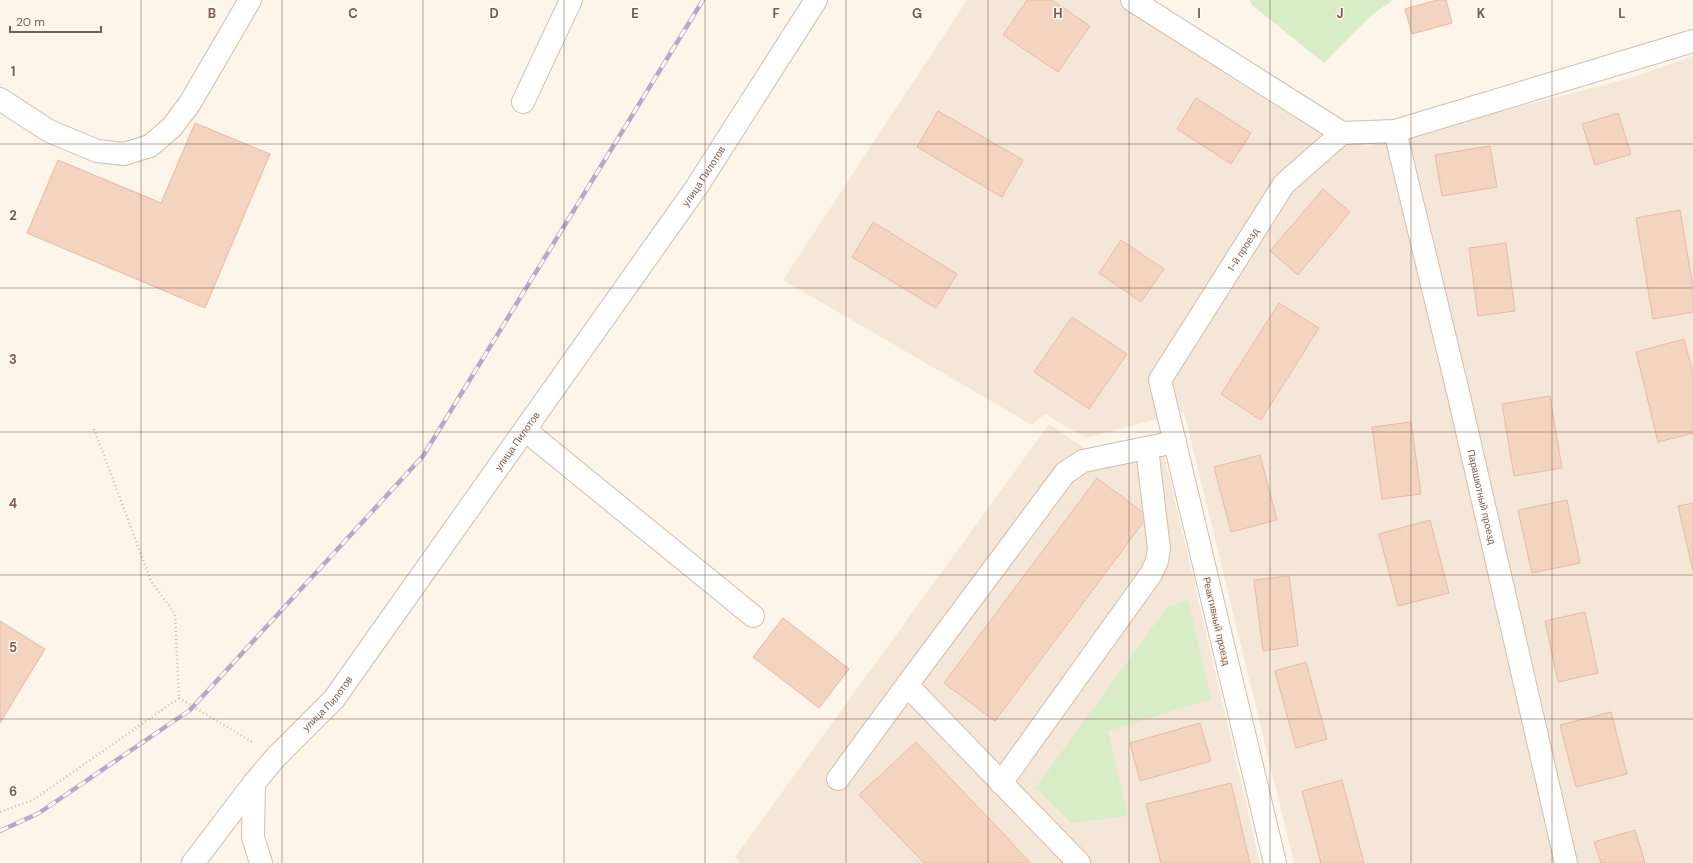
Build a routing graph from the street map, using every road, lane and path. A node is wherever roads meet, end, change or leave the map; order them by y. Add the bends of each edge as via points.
1 (250, 0) edge
2 (571, 0) edge
3 (816, 0) edge
4 (1132, 0) edge
5 (1693, 41) edge
6 (0, 99) edge
7 (523, 102) dead end
8 (1395, 131) junction
9 (1342, 132) junction
10 (1160, 380) joint
11 (94, 429) dead end
12 (525, 430) junction
13 (1175, 442) junction
14 (1147, 448) junction
15 (753, 616) dead end
16 (907, 685) junction
17 (179, 698) junction
18 (276, 757) junction
19 (838, 778) dead end
20 (254, 783) junction
21 (1001, 783) junction
22 (0, 812) edge
23 (193, 863) edge
24 (261, 863) edge
25 (1079, 863) edge
26 (1275, 863) edge
27 (1566, 863) edge

1 - 6 street via 190,103 172,127 150,146 124,154 98,151 49,131
2 - 7 street
3 - 12 street, улица Пилотов via 696,188
4 - 9 street
5 - 8 street
8 - 9 street
8 - 27 street, Парашютный проезд
9 - 10 street, 1-й проезд via 1284,184
10 - 13 street, Реактивный проезд
11 - 17 path via 151,581 175,614
12 - 15 street
12 - 18 street, улица Пилотов via 334,699
13 - 14 street
13 - 26 street, Реактивный проезд
14 - 16 street via 1083,461 1065,473
14 - 21 street via 1159,548 1158,561
16 - 19 street
16 - 21 street
17 - 18 path
17 - 22 path via 32,800
18 - 20 street, улица Пилотов
20 - 23 street, улица Пилотов
20 - 24 street via 253,837
21 - 25 street

